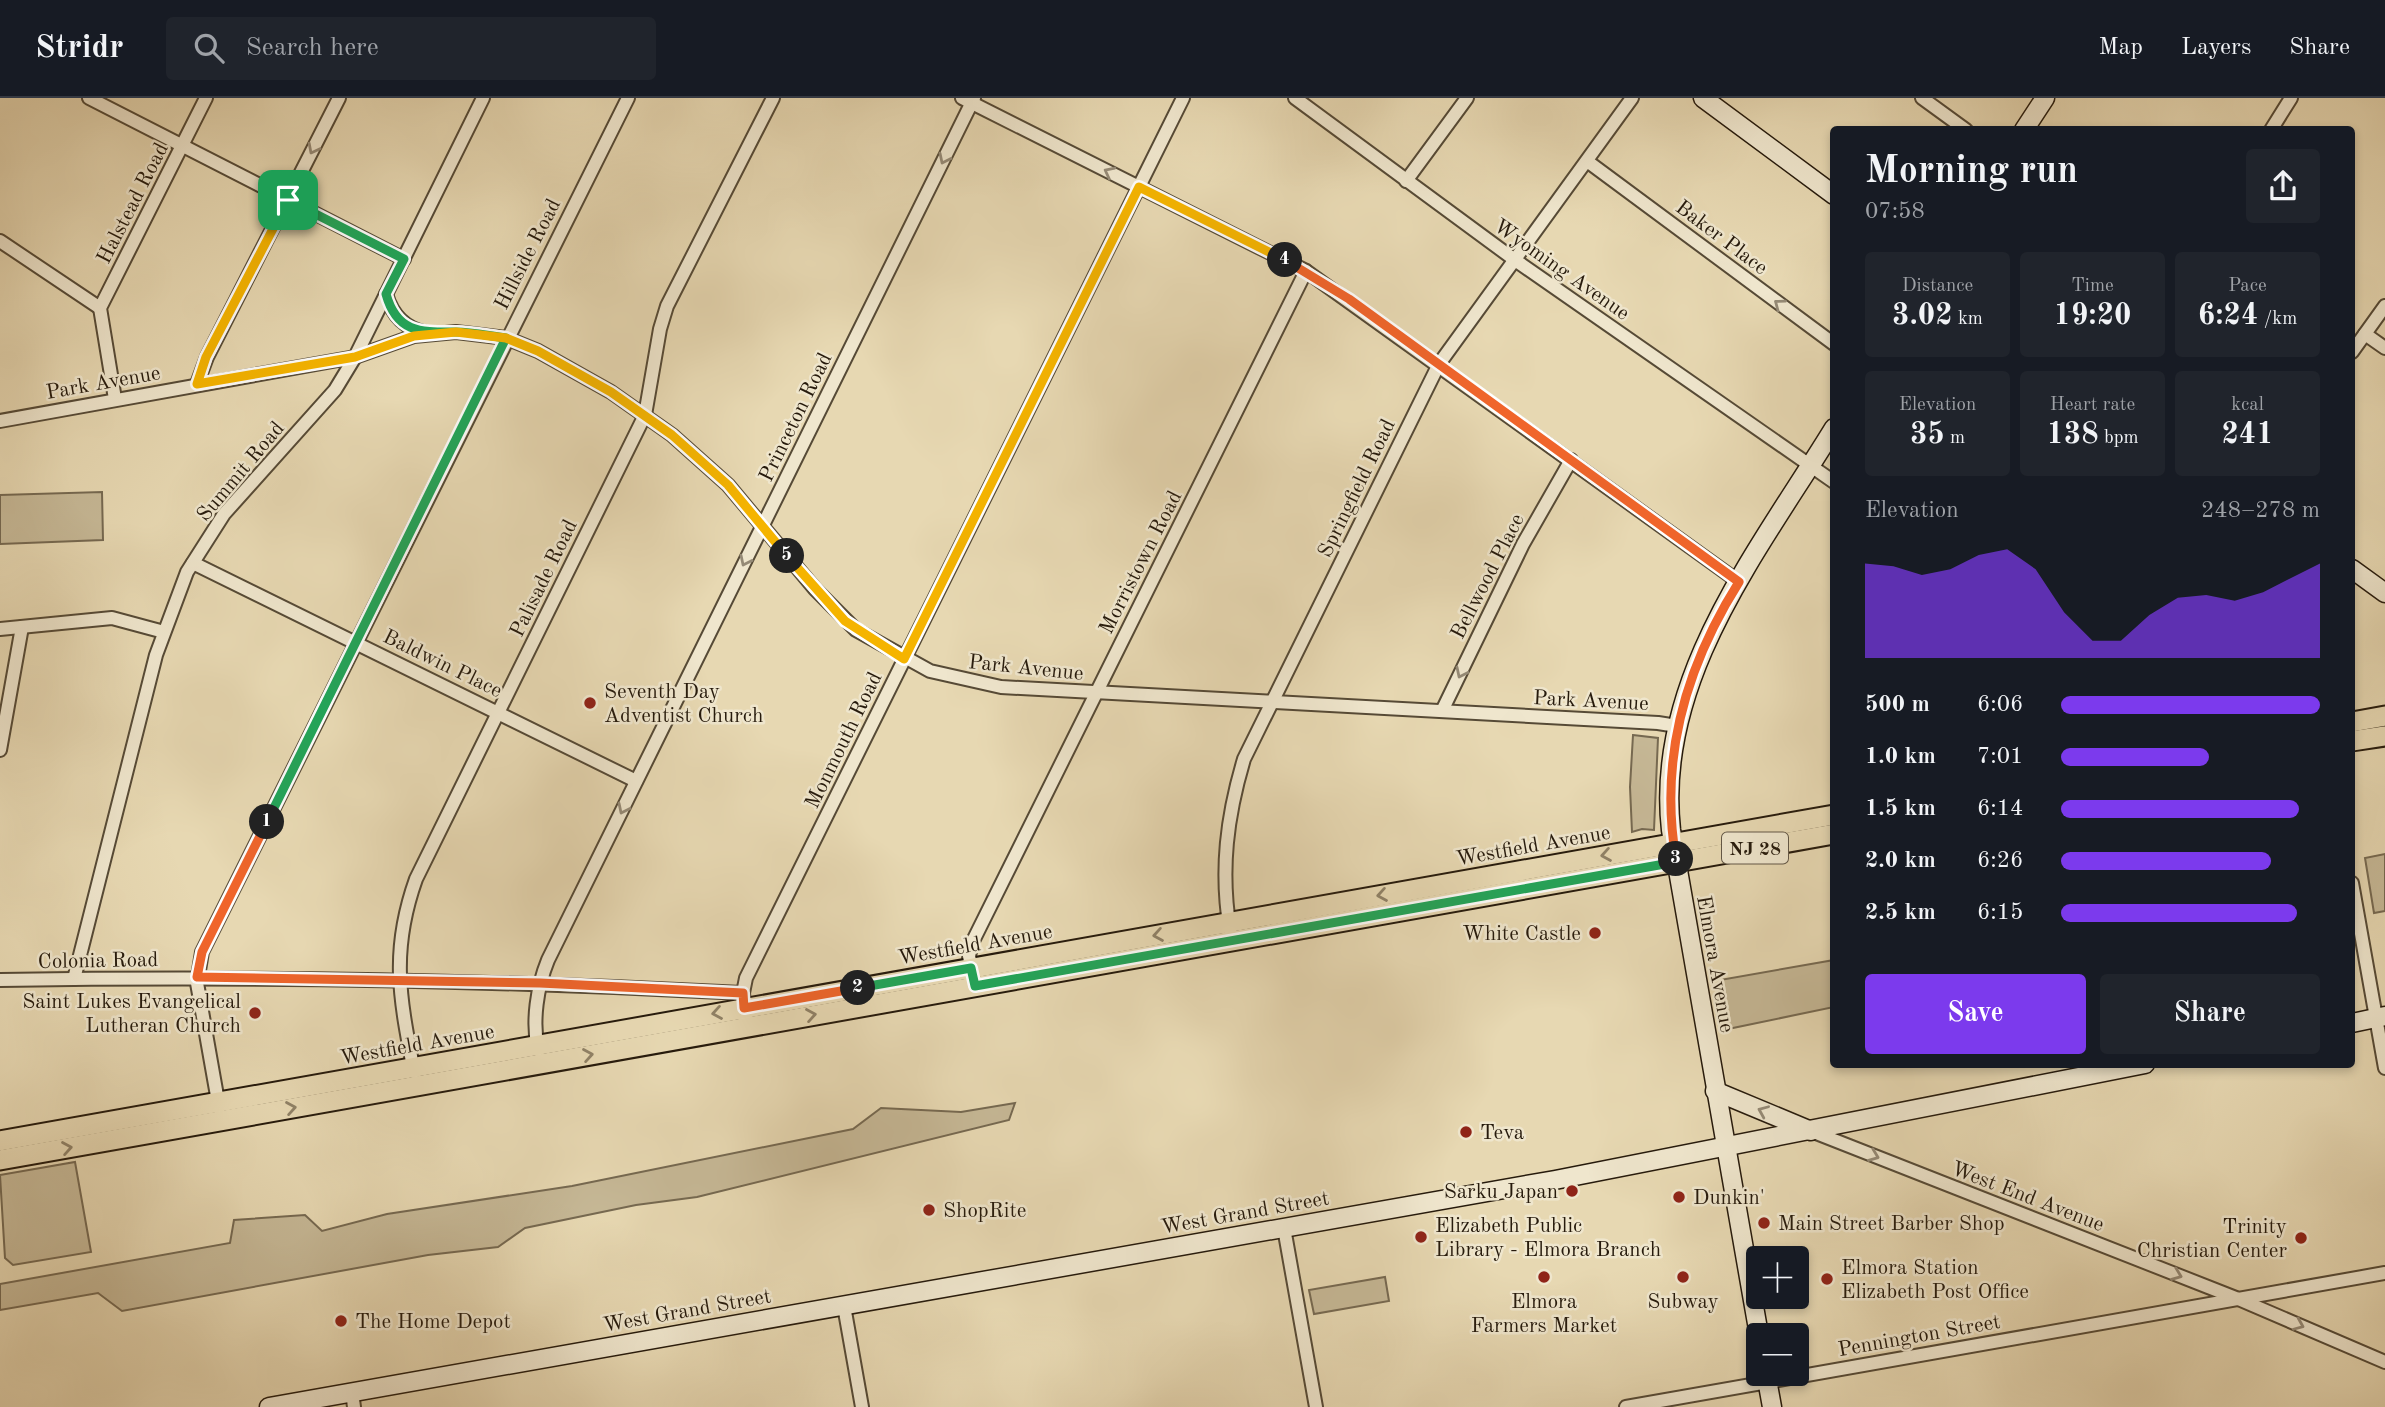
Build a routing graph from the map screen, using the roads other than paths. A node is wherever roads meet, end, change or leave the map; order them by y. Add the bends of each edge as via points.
1 (89, 98) edge
2 (206, 98) edge
3 (339, 98) edge
4 (483, 98) edge
5 (628, 98) edge
6 (773, 98) edge
7 (1183, 98) edge
8 (1468, 98) edge
9 (1632, 98) edge
10 (1703, 98) edge
11 (1922, 98) edge
12 (2045, 98) edge
13 (2291, 98) edge
14 (970, 100) edge
15 (1301, 100) edge
16 (1960, 126) edge
17 (2027, 126) edge
18 (2274, 126) edge
19 (182, 146) junction
20 (1587, 161) junction
21 (1406, 181) junction
22 (1139, 187) junction
23 (1830, 192) edge
24 (288, 200) junction
25 (0, 241) edge
26 (404, 259) junction
27 (1515, 260) junction
28 (1306, 271) junction
29 (386, 294) junction
30 (2385, 306) edge
31 (100, 308) junction
32 (430, 333) junction
33 (2365, 334) junction
34 (506, 338) junction
35 (1830, 341) edge
36 (2355, 348) edge
37 (2385, 348) edge
38 (355, 357) junction
39 (1439, 364) junction
40 (197, 384) junction
41 (115, 399) junction
42 (645, 415) junction
43 (0, 421) edge
44 (1830, 434) edge
45 (1571, 460) junction
46 (1810, 467) junction
47 (1830, 480) edge
48 (763, 526) junction
49 (193, 563) junction
50 (2355, 571) edge
51 (1739, 582) junction
52 (2385, 593) edge
53 (22, 627) junction
54 (0, 629) edge
55 (164, 632) junction
56 (356, 642) junction
57 (904, 659) junction
58 (1096, 693) junction
59 (1272, 703) junction
60 (0, 706) edge
61 (1442, 711) junction
62 (498, 712) junction
63 (2385, 716) edge
64 (6, 719) junction
65 (2355, 721) edge
66 (1677, 726) junction
67 (2385, 736) edge
68 (2355, 741) edge
69 (0, 750) edge
70 (636, 781) junction
71 (1830, 816) edge
72 (1830, 834) edge
73 (1675, 853) junction
74 (2355, 897) edge
75 (1231, 931) junction
76 (197, 977) junction
77 (973, 977) junction
78 (74, 979) junction
79 (0, 980) edge
80 (399, 980) junction
81 (540, 983) junction
82 (745, 1009) junction
83 (2380, 1017) edge
84 (2355, 1022) edge
85 (539, 1054) junction
86 (2125, 1068) edge
87 (2385, 1068) edge
88 (415, 1077) junction
89 (1715, 1091) junction
90 (220, 1111) junction
91 (1811, 1131) junction
92 (0, 1141) edge
93 (1726, 1148) junction
94 (0, 1160) edge
95 (1284, 1228) junction
96 (2385, 1273) edge
97 (2236, 1298) junction
98 (844, 1306) junction
99 (1757, 1323) edge
100 (2385, 1362) edge
101 (1809, 1371) edge
102 (1746, 1382) edge
103 (1768, 1386) edge
104 (353, 1399) edge
105 (269, 1407) edge
106 (862, 1407) edge
107 (1316, 1407) edge
108 (1626, 1407) edge
109 (1772, 1407) edge

1 - 19 street
2 - 19 street, Halstead Road
3 -> 24 street
4 - 26 street, Summit Road
5 - 34 street, Hillside Road
6 - 42 street, Palisade Road via 667,306
7 - 22 street, Monmouth Road
8 - 21 street
9 - 20 street, Springfield Road
10 - 23 street
11 - 16 street
12 - 17 street
13 - 18 street
22 -> 14 street
14 -> 48 street, Princeton Road
15 - 21 street, Wyoming Avenue
19 - 24 street
19 - 31 street, Halstead Road
20 - 27 street, Springfield Road
35 -> 20 street, Baker Place
21 - 27 street, Wyoming Avenue
22 - 28 street
22 - 57 street, Monmouth Road
24 - 26 street
24 - 40 street via 206,357
25 - 31 street
26 - 29 street, Summit Road
27 - 39 street, Springfield Road
27 - 46 street, Wyoming Avenue
28 - 39 street
28 - 58 street, Morristown Road
29 - 32 street via 404,323
29 - 38 street, Summit Road
30 - 33 street
31 - 41 street
32 - 34 street, Park Avenue
32 - 38 street, Park Avenue
33 - 36 street
33 - 37 street
34 - 42 street, Park Avenue via 563,365
34 - 56 street, Hillside Road
38 - 40 street, Park Avenue
38 - 49 street, Summit Road via 335,390 224,514
39 - 45 street
39 - 59 street, Springfield Road
40 - 41 street, Park Avenue
41 - 43 street, Park Avenue
42 - 48 street, Park Avenue via 714,472
42 - 62 street, Palisade Road
44 - 46 street, Elmora Avenue
45 - 51 street
45 -> 61 street, Bellwood Place via 1523,544
46 - 47 street, Wyoming Avenue
46 - 51 street, Elmora Avenue
48 - 57 street, Park Avenue via 845,621
48 -> 70 street, Princeton Road
49 - 55 street, Summit Road
49 - 56 street, Baldwin Place
50 - 52 street
51 - 66 street, Elmora Avenue via 1701,655
53 - 54 street
53 - 55 street via 112,618
53 - 64 street
55 - 78 street, Summit Road
56 - 62 street, Baldwin Place
56 - 76 street, Hillside Road via 202,952
57 - 58 street, Park Avenue via 972,683
57 - 82 street, Monmouth Road via 746,978
58 - 59 street, Park Avenue
58 - 77 street, Morristown Road via 972,943
59 - 61 street, Park Avenue
59 - 75 street, Springfield Road via 1244,759 1231,804 1224,879
60 - 64 street
61 - 66 street, Park Avenue
62 - 70 street, Baldwin Place
62 - 80 street, Palisade Road via 416,879 401,936
63 - 65 main road
64 - 69 street
66 - 73 street, Elmora Avenue via 1669,793
67 - 68 main road
70 -> 81 street, Princeton Road
71 - 73 main road, Westfield Avenue / NJ 28
72 - 73 main road, Westfield Avenue / NJ 28
73 - 75 main road, Westfield Avenue / NJ 28
73 - 89 street, Elmora Avenue
74 - 83 street
75 - 77 main road, Westfield Avenue / NJ 28
76 - 78 street, Colonia Road
76 - 80 street, Colonia Road
76 - 90 street, Hillside Road
77 - 82 main road, Westfield Avenue / NJ 28
78 - 79 street, Colonia Road
80 - 81 street, Colonia Road
80 - 88 street, Palisade Road
81 - 82 street, Colonia Road
81 - 85 street, Princeton Road via 535,1025
82 - 85 main road, Westfield Avenue / NJ 28
83 - 84 street
83 - 87 street
85 - 88 main road, Westfield Avenue / NJ 28
86 - 91 street, West Grand Street
88 - 90 main road, Westfield Avenue / NJ 28
91 -> 89 street
89 - 93 street, Elmora Avenue
90 - 92 main road, Westfield Avenue / NJ 28
94 -> 90 main road, Westfield Avenue / NJ 28
91 - 93 street, West Grand Street
91 -> 97 street, West End Avenue
93 - 95 street, West Grand Street
93 - 99 street, Elmora Avenue
95 - 98 street, West Grand Street
95 - 107 street
96 - 97 street, Pennington Street
97 -> 100 street, West End Avenue
97 - 101 street, Pennington Street
98 - 104 street, West Grand Street
98 - 106 street
102 - 108 street, Pennington Street
103 - 109 street
104 - 105 street, West Grand Street

